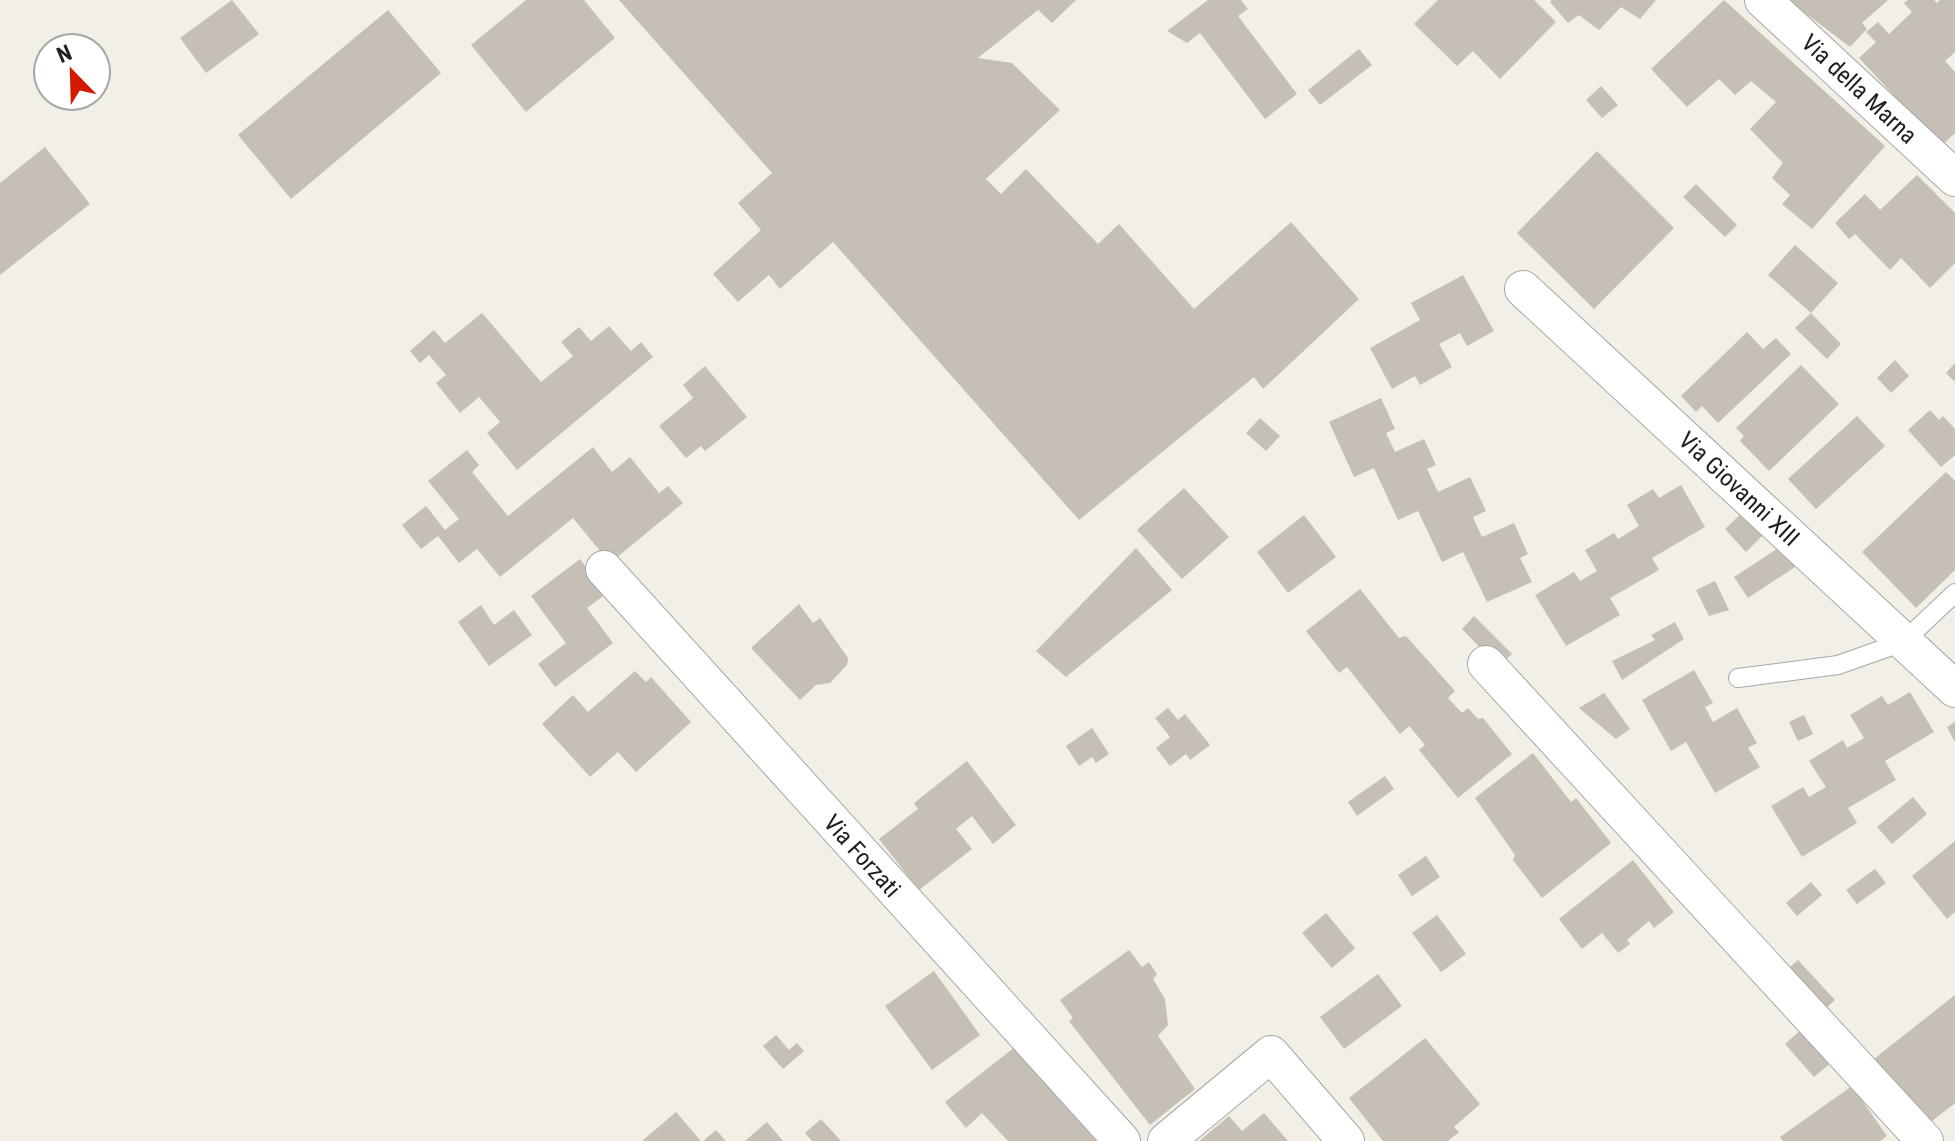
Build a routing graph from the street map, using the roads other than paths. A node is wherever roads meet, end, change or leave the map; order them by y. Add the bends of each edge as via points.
1 (1763, 0) edge
2 (1955, 178) edge
3 (1523, 289) dead end
4 (604, 569) dead end
5 (1955, 593) edge
6 (1903, 642) junction
7 (1486, 664) dead end
8 (1738, 678) dead end
9 (1955, 689) edge
10 (1122, 1141) edge
11 (1166, 1141) edge
12 (1346, 1141) edge
13 (1925, 1141) edge

1 - 2 street, Via della Marna
3 - 6 street, Via Giovanni XIII
4 - 10 street, Via Forzati
5 - 6 lane
6 - 8 lane via 1838,665
6 - 9 street, Via Giovanni XIII
7 - 13 street
11 - 12 street via 1271,1054

